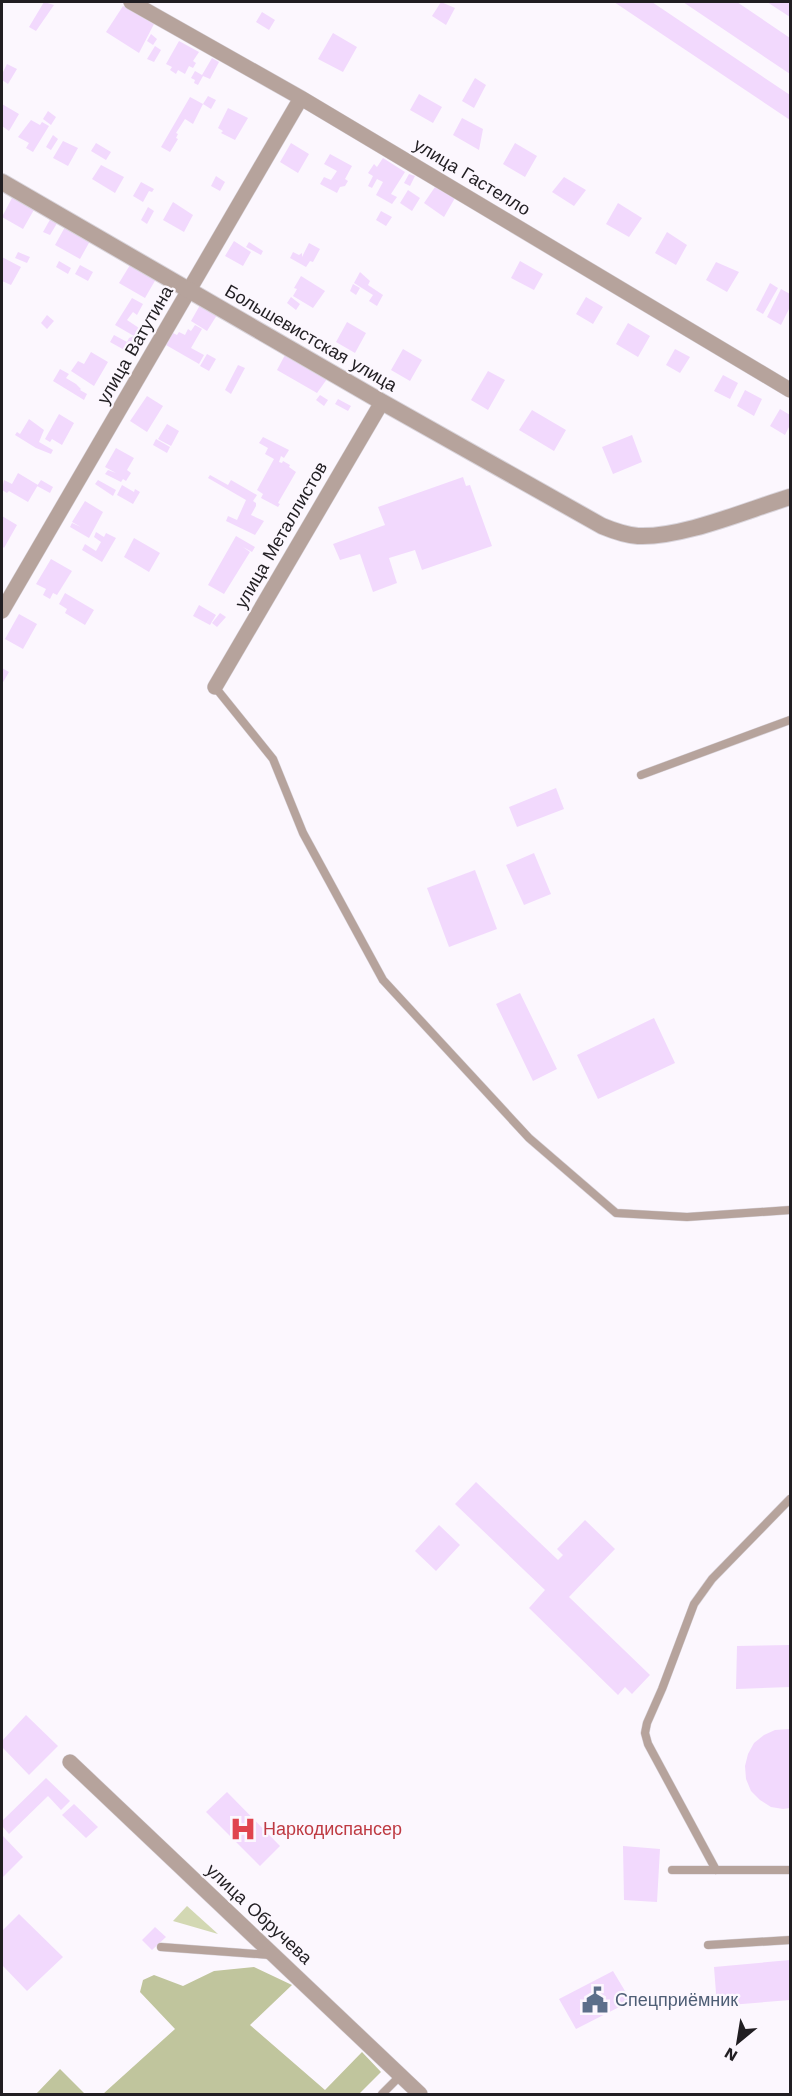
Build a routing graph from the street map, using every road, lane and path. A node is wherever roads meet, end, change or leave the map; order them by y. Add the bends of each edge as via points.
1 (131, 2) edge
2 (301, 98) junction
3 (2, 182) edge
4 (189, 291) junction
5 (790, 390) edge
6 (382, 402) junction
7 (790, 497) edge
8 (2, 611) edge
9 (215, 687) joint
10 (790, 720) edge
11 (641, 775) dead end
12 (790, 1210) edge
13 (790, 1499) edge
14 (70, 1762) dead end
15 (672, 1870) dead end
16 (716, 1870) junction
17 (790, 1870) edge
18 (790, 1940) edge
19 (708, 1945) dead end
20 (161, 1947) dead end
21 (274, 1955) junction
22 (401, 2075) junction
23 (382, 2094) edge
24 (420, 2094) edge

1 - 2 street, улица Гастелло
2 - 4 street, улица Ватутина
2 - 5 street, улица Гастелло
3 - 4 street, Большевистская улица
4 - 6 street, Большевистская улица
4 - 8 street, улица Ватутина
6 - 7 street, Большевистская улица via 618,533 666,534
6 - 9 street, улица Металлистов
9 - 12 lane via 273,759 303,833 383,980 529,1138 616,1213 687,1217
10 - 11 lane
13 - 16 lane via 712,1579 694,1604 645,1733
14 - 21 street, улица Обручева
15 - 16 lane
16 - 17 lane
18 - 19 lane
20 - 21 lane
21 - 22 street, улица Обручева
22 - 23 lane
22 - 24 street, улица Обручева

